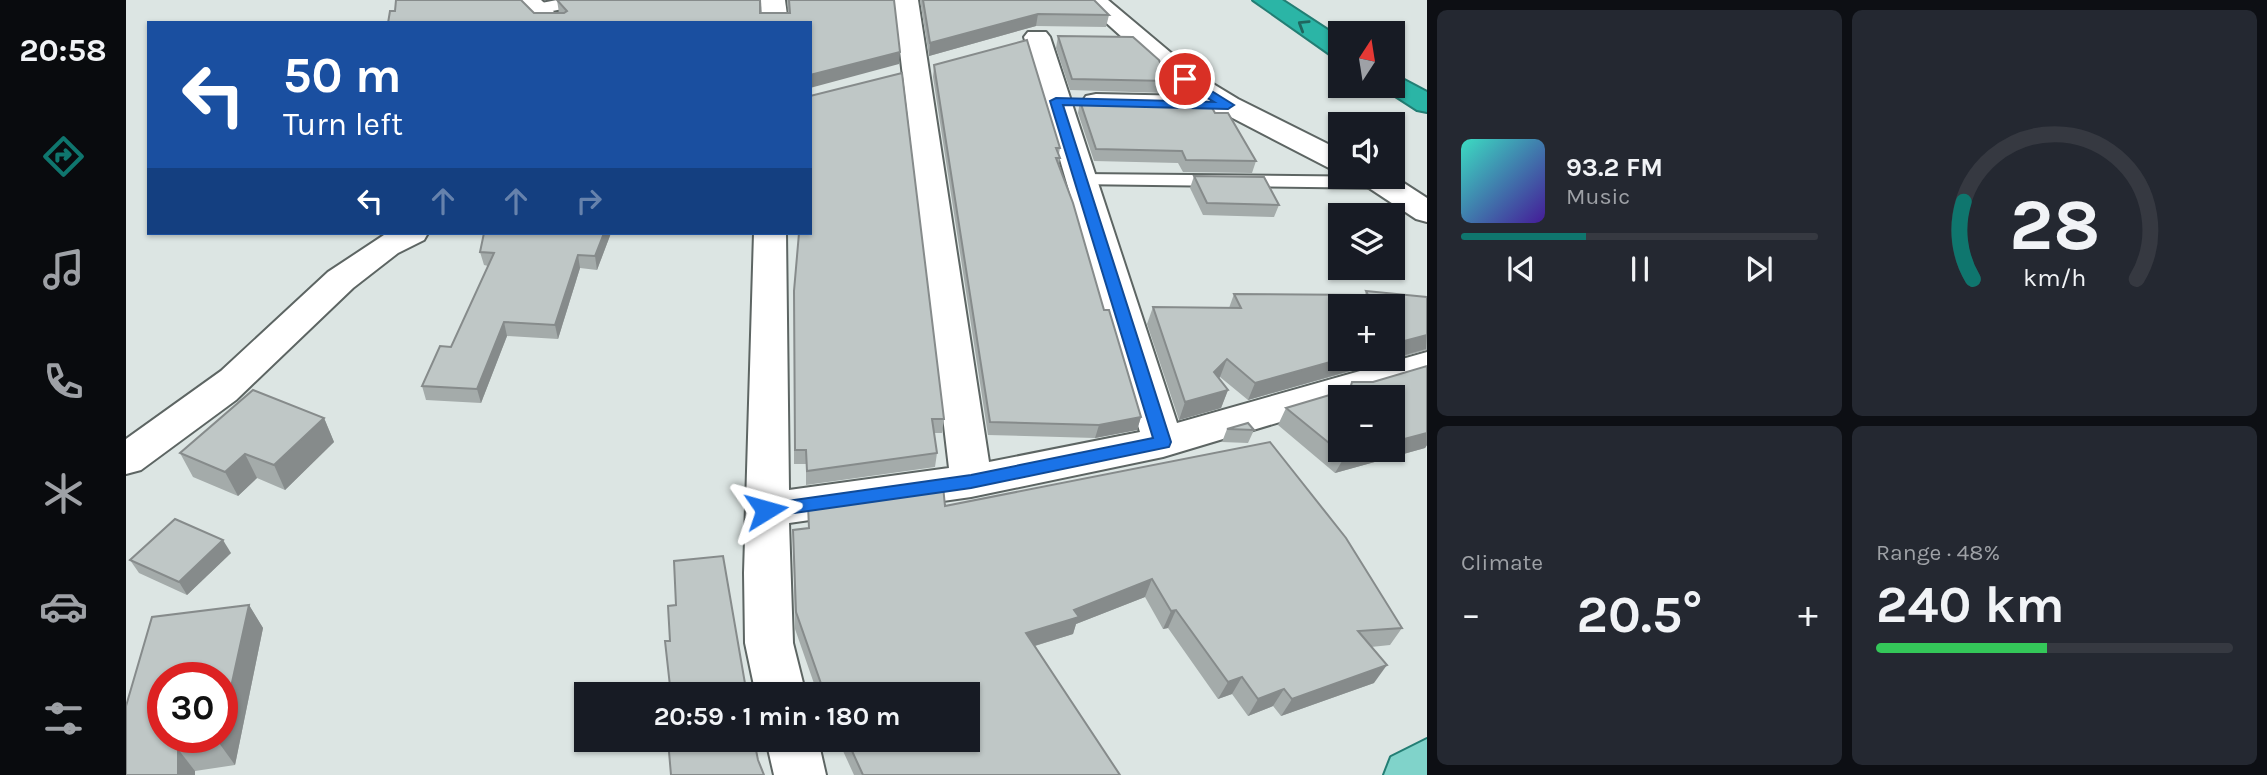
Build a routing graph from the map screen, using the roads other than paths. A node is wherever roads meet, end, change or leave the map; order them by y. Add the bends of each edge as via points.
1 (582, 0) edge
2 (773, 0) edge
3 (906, 0) edge
4 (1093, 0) edge
5 (1265, 0) edge
6 (540, 15) edge
7 (775, 21) edge
8 (1101, 37) edge
9 (1140, 38) junction
10 (1037, 39) dead end
11 (1328, 41) edge
12 (1405, 90) edge
13 (1056, 101) junction
14 (1427, 104) edge
15 (1228, 105) junction
16 (1328, 156) edge
17 (1328, 179) edge
18 (1080, 180) junction
19 (1394, 189) edge
20 (1427, 212) edge
21 (407, 235) edge
22 (770, 235) edge
23 (1427, 365) edge
24 (1163, 442) junction
25 (126, 459) edge
26 (971, 481) junction
27 (766, 510) junction
28 (778, 682) edge
29 (795, 752) edge
30 (1427, 764) edge
31 (800, 775) edge
32 (1410, 775) edge

1 - 6 lane
2 - 7 street
3 - 26 street
4 - 9 street
11 -> 5 highway
8 - 9 street
9 - 15 street via 1185,79
10 - 13 street
12 - 14 highway
13 - 15 street
13 - 18 street
15 - 16 street
17 - 18 lane
18 - 24 street
19 - 20 street
21 - 25 street via 339,282 236,380
22 - 27 street
23 - 24 street
24 - 26 street
26 - 27 street
27 - 28 street via 769,643
29 - 31 street
30 - 32 main road

